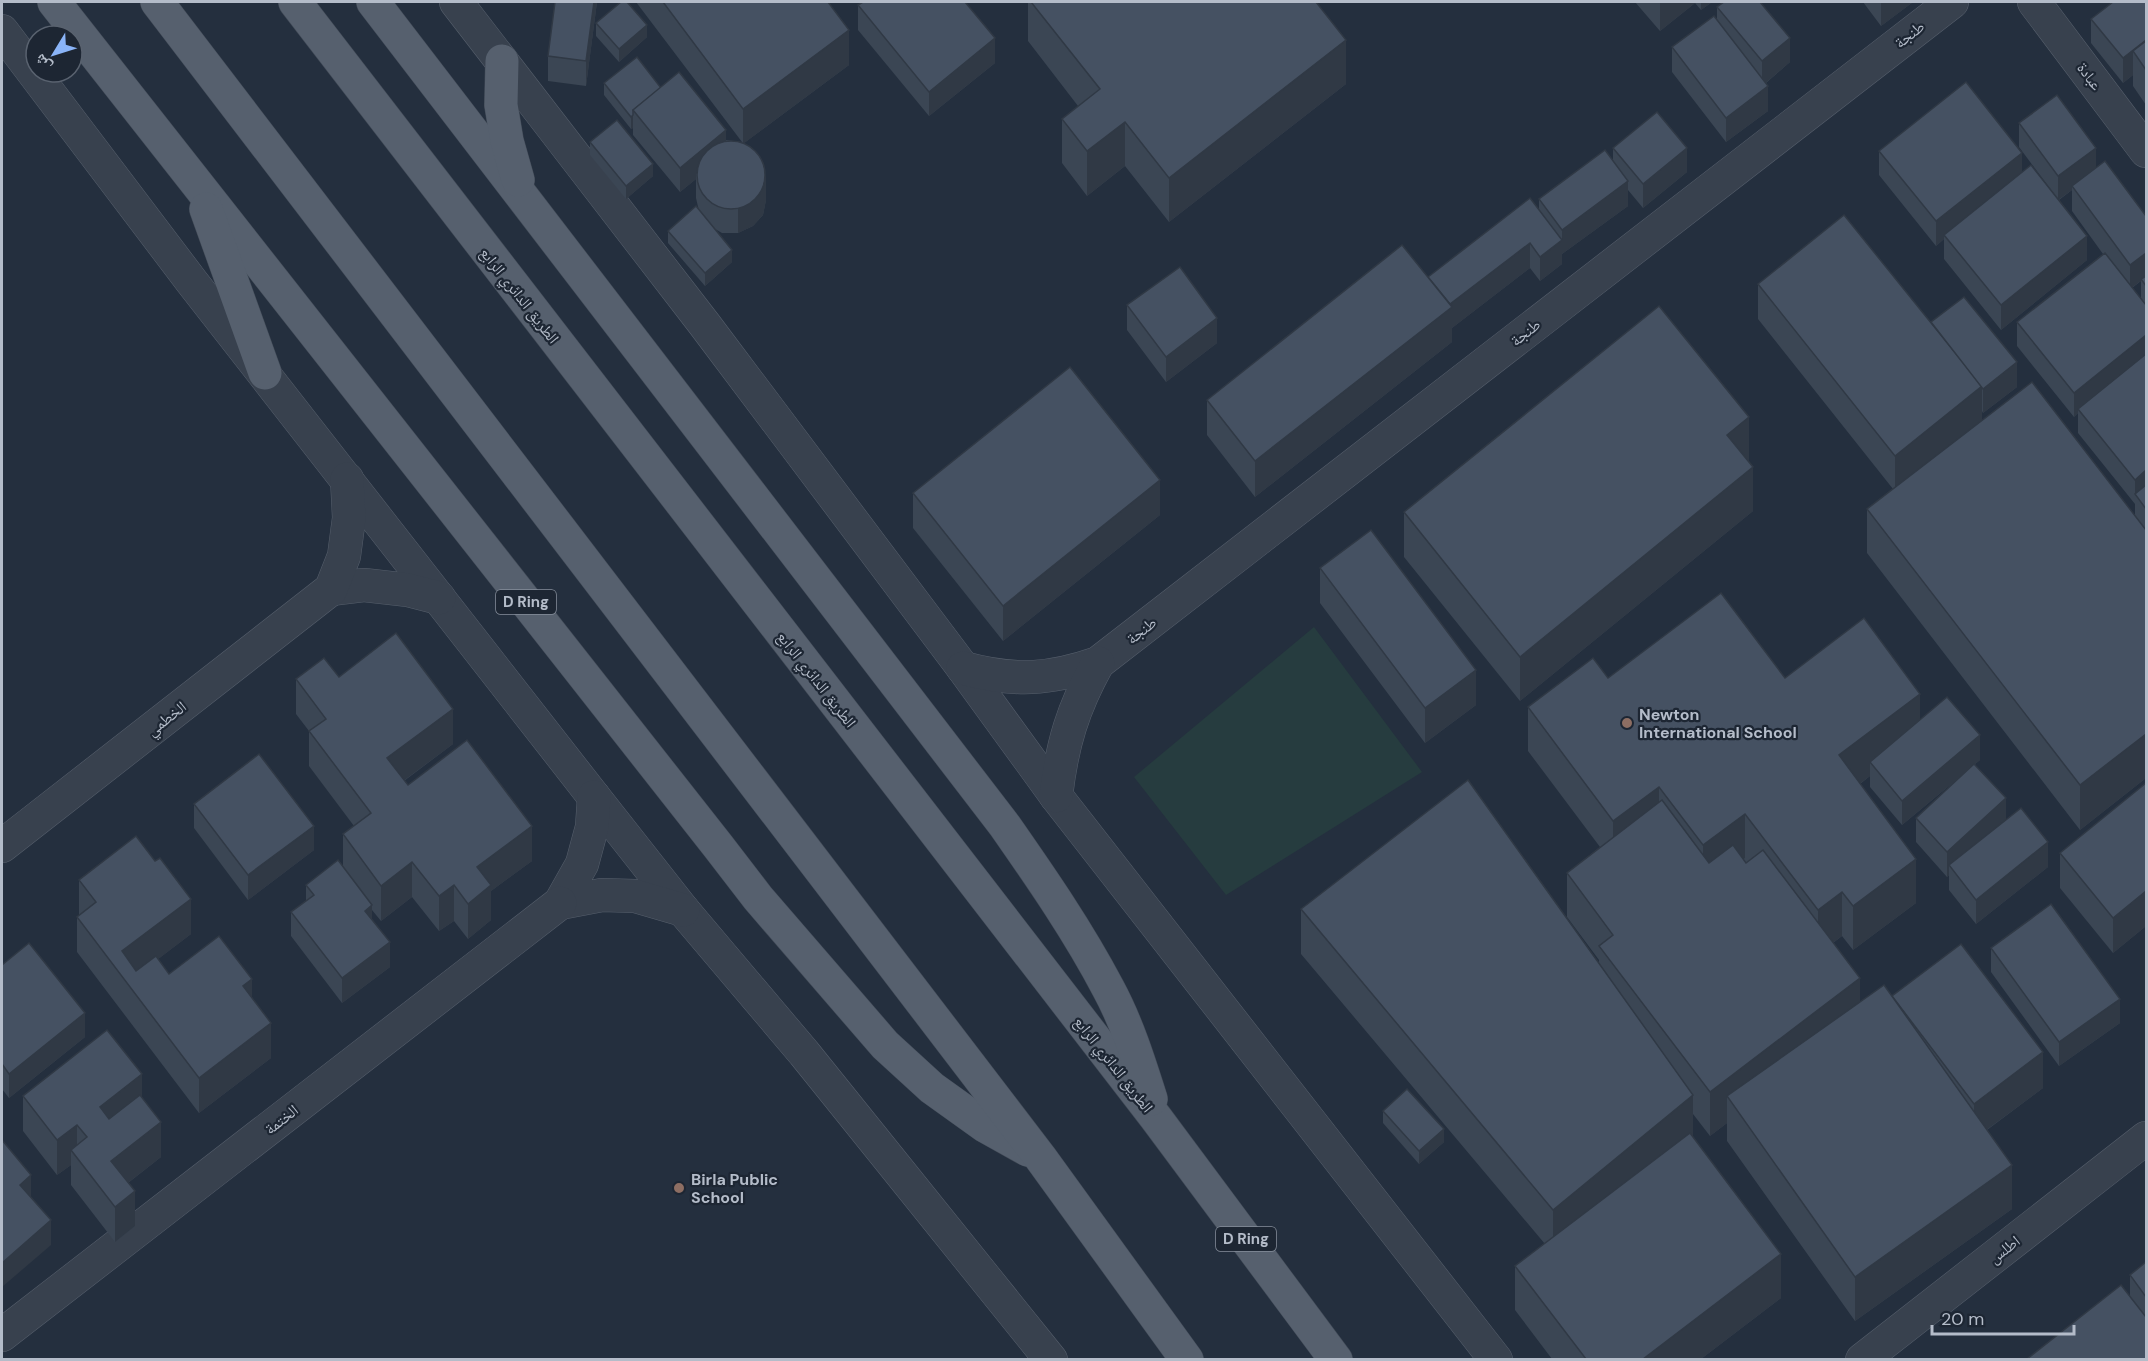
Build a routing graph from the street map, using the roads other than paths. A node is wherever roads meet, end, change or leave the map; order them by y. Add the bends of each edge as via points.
1 (54, 2) edge
2 (157, 2) edge
3 (295, 2) edge
4 (374, 2) edge
5 (1952, 2) edge
6 (2034, 2) edge
7 (467, 9) edge
8 (2, 31) edge
9 (502, 61) junction
10 (2146, 151) edge
11 (196, 182) junction
12 (522, 196) junction
13 (265, 373) junction
14 (347, 479) junction
15 (331, 589) junction
16 (439, 598) junction
17 (1098, 663) junction
18 (963, 668) junction
19 (1056, 796) junction
20 (594, 797) junction
21 (2, 846) edge
22 (560, 903) junction
23 (683, 910) junction
24 (1156, 1118) junction
25 (2146, 1138) edge
26 (1040, 1157) junction
27 (2, 1335) edge
28 (1051, 1359) edge
29 (1187, 1359) edge
30 (1336, 1359) edge
31 (1496, 1359) edge
32 (1862, 1359) edge

1 - 11 main road, D Ring
2 - 26 main road, D Ring
3 - 24 main road, الطريق الدائري الرابع / D Ring
4 - 12 main road
5 - 17 street, طنجة
6 - 10 street, عبادة
7 - 9 street
8 - 13 street
9 - 12 main road via 501,105
9 - 18 street
11 - 13 main road
11 - 26 main road, D Ring via 724,855 885,1045 932,1088 985,1126
12 - 24 main road via 968,776 1041,878 1109,990 1136,1053
13 - 14 street
14 - 15 street via 350,518 344,556
14 - 16 street
15 - 16 street via 364,585
15 - 21 street, الخطمي
16 - 20 street
17 - 18 street, طنجة via 1045,678 990,675
17 - 19 street, طنجة via 1084,687 1065,740
18 - 19 street
19 - 31 street
20 - 22 street, الختمة via 592,827 582,864
20 - 23 street
22 - 23 street, الختمة via 602,895 635,896
22 - 27 street, الختمة
23 - 28 street
24 - 30 main road, الطريق الدائري الرابع / D Ring
25 - 32 street, اطلس
26 - 29 main road, D Ring

